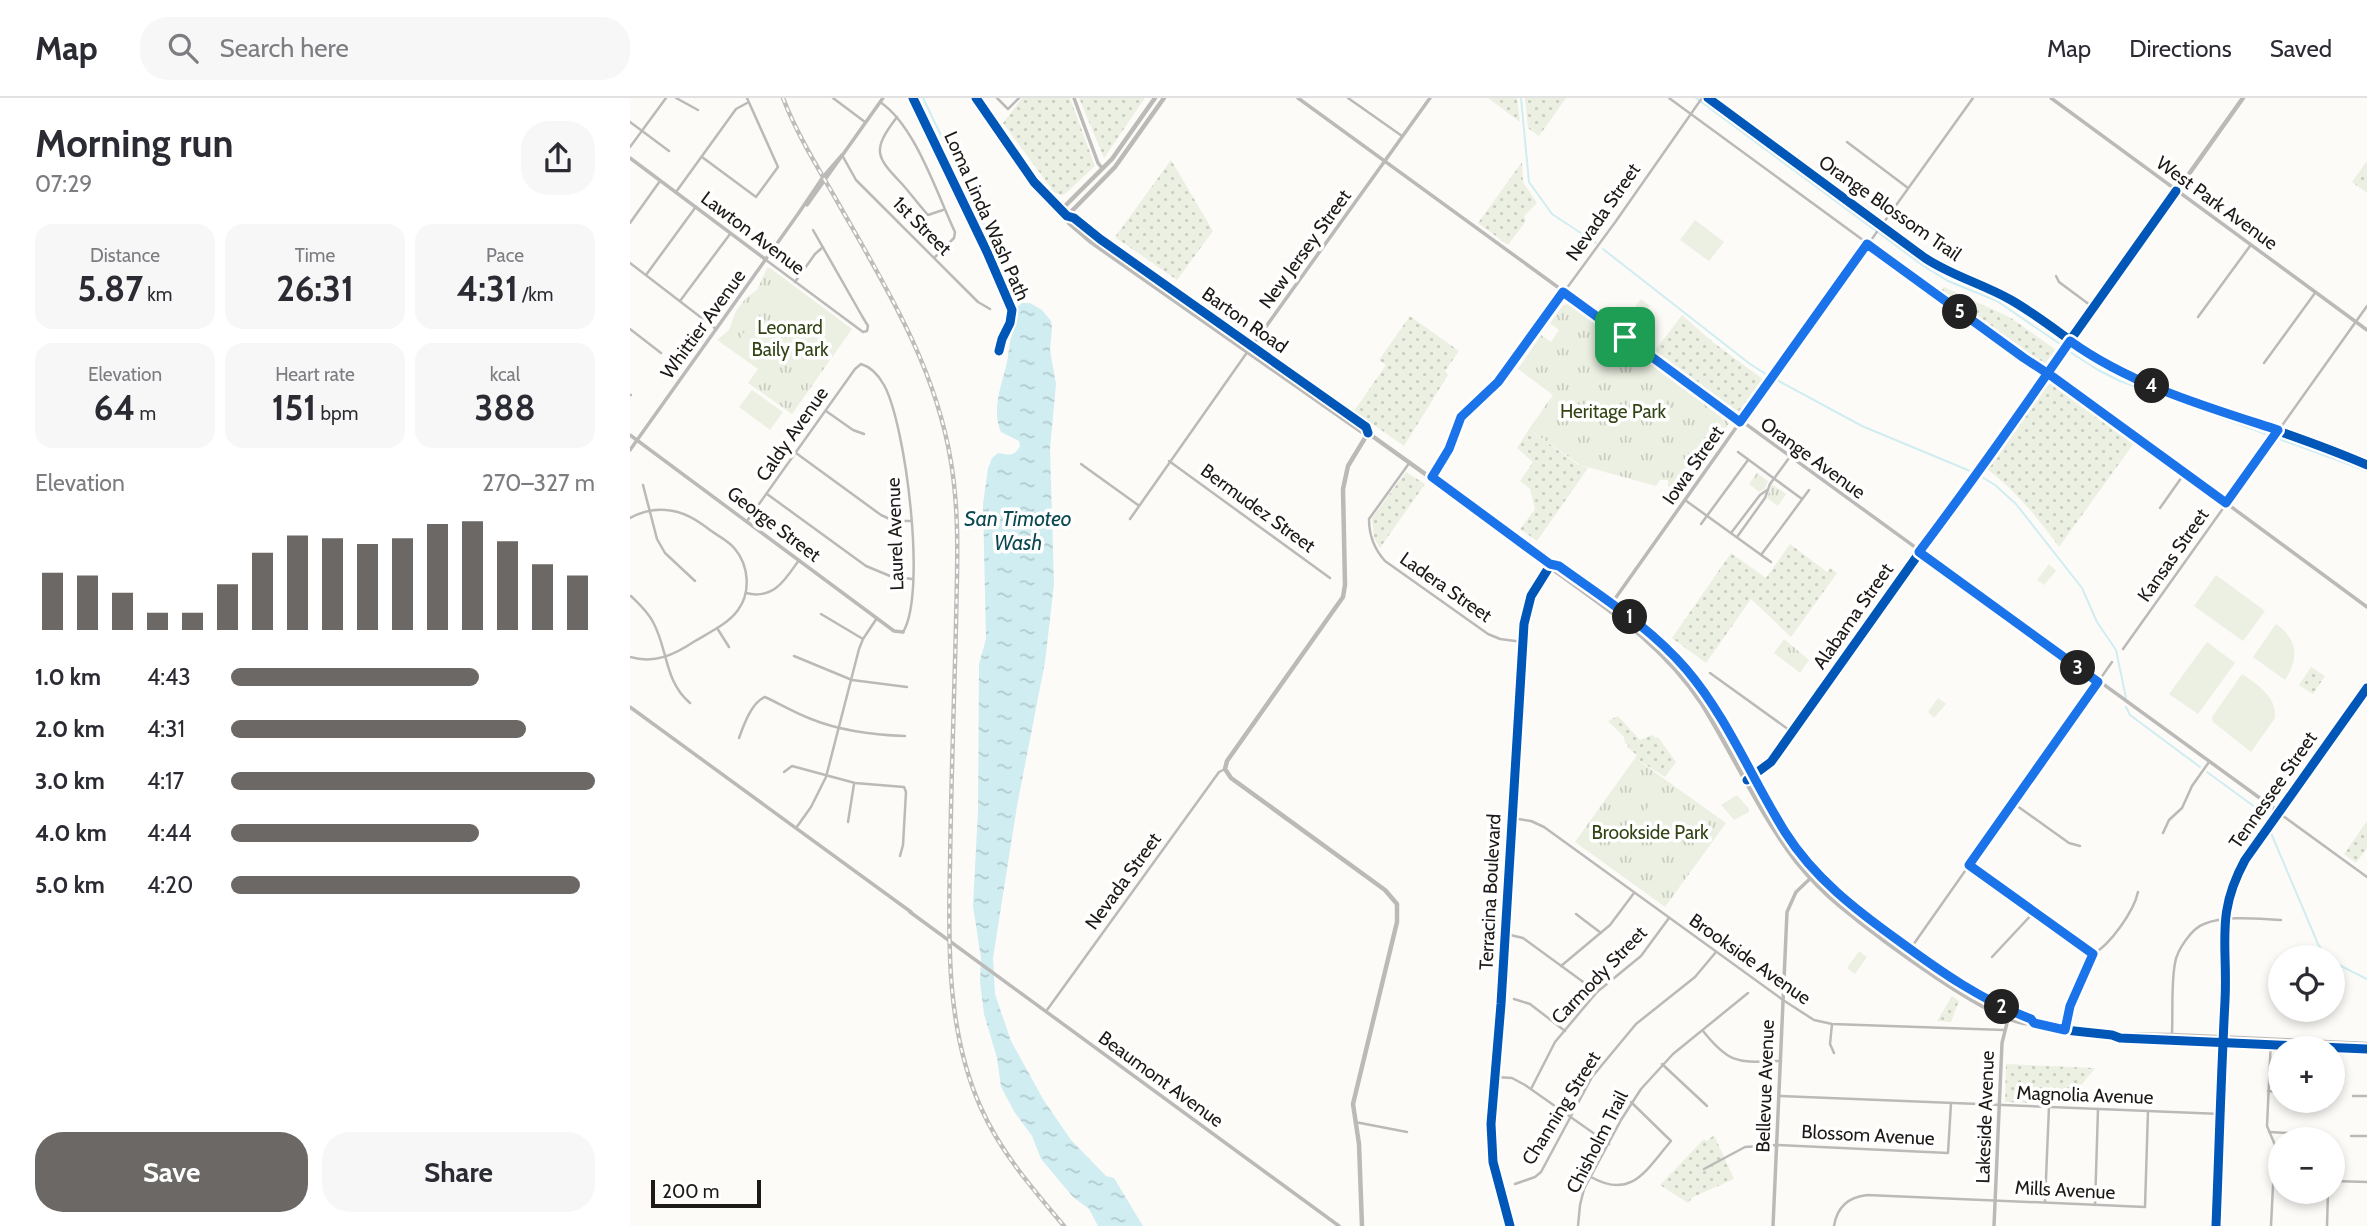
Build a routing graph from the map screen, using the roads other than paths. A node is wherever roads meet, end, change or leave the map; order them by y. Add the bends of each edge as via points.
1 (666, 98) edge
2 (676, 98) edge
3 (833, 98) edge
4 (976, 98) edge
5 (997, 98) edge
6 (1019, 98) edge
7 (1074, 98) edge
8 (1155, 98) edge
9 (1164, 98) edge
10 (1298, 98) edge
11 (1348, 98) edge
12 (1430, 98) edge
13 (1670, 98) edge
14 (1702, 98) edge
15 (1973, 98) edge
16 (2050, 98) edge
17 (2243, 98) edge
18 (747, 100) edge
19 (881, 100) edge
20 (698, 110) dead end
21 (1690, 114) junction
22 (897, 117) junction
23 (630, 122) edge
24 (865, 122) junction
25 (641, 131) junction
26 (1129, 135) junction
27 (1403, 137) junction
28 (1135, 139) junction
29 (1847, 142) dead end
30 (766, 145) junction
31 (630, 147) edge
32 (762, 147) dead end
33 (669, 151) dead end
34 (842, 155) junction
35 (702, 157) junction
36 (630, 158) edge
37 (1385, 161) junction
38 (1102, 168) junction
39 (660, 181) junction
40 (1908, 188) junction
41 (2176, 191) junction
42 (676, 192) junction
43 (695, 208) junction
44 (944, 209) junction
45 (1061, 210) junction
46 (1067, 216) junction
47 (630, 223) edge
48 (813, 230) dead end
49 (730, 234) junction
50 (1867, 244) junction
51 (2250, 245) junction
52 (823, 247) junction
53 (934, 258) junction
54 (766, 260) junction
55 (630, 263) edge
56 (646, 275) junction
57 (2056, 276) dead end
58 (795, 282) junction
59 (1563, 292) junction
60 (2315, 293) junction
61 (680, 302) junction
62 (2367, 306) edge
63 (2094, 308) junction
64 (990, 309) dead end
65 (2198, 317) dead end
66 (2355, 322) junction
67 (716, 328) junction
68 (630, 329) edge
69 (2367, 330) edge
70 (1252, 346) junction
71 (1248, 351) junction
72 (662, 353) dead end
73 (2264, 363) dead end
74 (861, 364) joint
75 (2047, 373) junction
76 (826, 411) junction
77 (1740, 422) junction
78 (1368, 433) junction
79 (864, 434) dead end
80 (630, 435) edge
81 (637, 440) junction
82 (630, 450) edge
83 (1738, 452) dead end
84 (796, 453) junction
85 (1789, 457) junction
86 (1748, 460) junction
87 (1169, 461) junction
88 (1410, 462) junction
89 (1081, 464) dead end
90 (2185, 473) junction
91 (1432, 477) junction
92 (1774, 478) junction
93 (643, 485) dead end
94 (1767, 490) junction
95 (1809, 490) dead end
96 (767, 494) junction
97 (1802, 499) junction
98 (1685, 500) junction
99 (2226, 503) junction
100 (1139, 505) junction
101 (2160, 508) dead end
102 (650, 511) junction
103 (1707, 516) junction
104 (630, 518) edge
105 (1130, 519) dead end
106 (747, 521) junction
107 (912, 521) junction
108 (1701, 524) dead end
109 (1731, 533) junction
110 (1737, 537) junction
111 (1919, 552) junction
112 (1761, 555) junction
113 (799, 560) junction
114 (1771, 562) dead end
115 (1550, 564) junction
116 (1330, 578) dead end
117 (912, 579) junction
118 (695, 581) dead end
119 (746, 593) junction
120 (631, 596) edge
121 (1610, 606) junction
122 (2367, 607) edge
123 (821, 614) dead end
124 (877, 618) junction
125 (717, 628) junction
126 (903, 632) joint
127 (863, 639) junction
128 (1523, 642) junction
129 (729, 647) dead end
130 (2123, 649) dead end
131 (1672, 654) junction
132 (794, 656) dead end
133 (630, 657) edge
134 (665, 658) junction
135 (1667, 658) junction
136 (2112, 662) dead end
137 (1710, 673) dead end
138 (852, 680) junction
139 (2098, 682) junction
140 (907, 687) dead end
141 (2367, 688) edge
142 (690, 703) dead end
143 (630, 707) edge
144 (841, 728) junction
145 (1792, 732) junction
146 (905, 736) dead end
147 (739, 737) dead end
148 (2209, 762) junction
149 (1225, 769) junction
150 (784, 772) dead end
151 (827, 776) junction
152 (1753, 777) junction
153 (1747, 780) junction
154 (855, 783) junction
155 (2013, 803) junction
156 (2278, 812) junction
157 (1512, 818) junction
158 (848, 822) dead end
159 (796, 828) junction
160 (2163, 833) dead end
161 (2080, 846) dead end
162 (900, 856) dead end
163 (1969, 865) junction
164 (1816, 873) junction
165 (2367, 877) edge
166 (1810, 878) junction
167 (2138, 892) dead end
168 (1634, 893) junction
169 (2034, 912) junction
170 (1576, 914) dead end
171 (1669, 918) junction
172 (2224, 920) junction
173 (2281, 920) dead end
174 (1601, 933) junction
175 (1505, 934) junction
176 (1909, 949) junction
177 (1716, 953) junction
178 (2093, 954) junction
179 (1906, 955) junction
180 (1992, 957) dead end
181 (1561, 966) junction
182 (1968, 990) junction
183 (1597, 992) junction
184 (1748, 993) dead end
185 (1514, 999) dead end
186 (1969, 999) junction
187 (1783, 1000) junction
188 (1984, 1006) junction
189 (2001, 1007) junction
190 (1046, 1012) junction
191 (2009, 1014) junction
192 (1832, 1024) junction
193 (2004, 1030) junction
194 (2065, 1030) junction
195 (1565, 1031) junction
196 (1703, 1031) junction
197 (2172, 1038) junction
198 (2223, 1040) junction
199 (2268, 1042) edge
200 (2345, 1044) edge
201 (2367, 1044) edge
202 (2345, 1047) edge
203 (2367, 1049) edge
204 (1833, 1053) dead end
205 (1781, 1060) junction
206 (1662, 1064) junction
207 (1494, 1076) junction
208 (1531, 1089) junction
209 (2268, 1091) edge
210 (1780, 1096) junction
211 (2353, 1096) dead end
212 (2367, 1096) edge
213 (1631, 1102) junction
214 (1951, 1102) junction
215 (2000, 1105) junction
216 (1707, 1106) dead end
217 (2049, 1107) junction
218 (2098, 1109) junction
219 (2148, 1111) junction
220 (2221, 1114) junction
221 (1571, 1118) junction
222 (1355, 1122) junction
223 (2268, 1129) edge
224 (1407, 1132) dead end
225 (2351, 1136) dead end
226 (2367, 1136) edge
227 (1609, 1144) junction
228 (1777, 1145) junction
229 (1704, 1169) dead end
230 (1591, 1177) junction
231 (2345, 1181) edge
232 (2367, 1182) edge
233 (1515, 1184) dead end
234 (1996, 1201) junction
235 (2045, 1203) junction
236 (2272, 1204) edge
237 (2328, 1204) edge
238 (2095, 1205) junction
239 (1339, 1226) edge
240 (1362, 1226) edge
241 (1510, 1226) edge
242 (1578, 1226) edge
243 (1773, 1226) edge
244 (1834, 1226) edge
245 (1994, 1226) edge
246 (2216, 1226) edge
247 (2271, 1226) edge
248 (2327, 1226) edge

1 - 25 street
2 - 20 street
3 - 24 street
4 - 45 main road, Barton Road via 1034,182
5 - 6 street via 1009,109
7 - 38 street
8 - 26 main road
9 - 28 main road
10 - 37 street, Orange Avenue
11 - 27 street
12 - 27 street, New Jersey Street
13 - 21 street
14 - 21 street, Nevada Street
15 - 40 street, Iowa Street
16 - 41 street, West Park Avenue
17 - 41 main road, Alabama Street
18 - 30 street
18 - 35 street
19 - 22 street
19 - 24 street, Whittier Avenue
21 - 50 street
21 - 59 street, Nevada Street
22 - 44 street
22 - 44 street via 882,138 883,165 928,215
23 - 25 street
24 - 34 street, Whittier Avenue
25 - 31 street
25 - 33 street
26 - 28 main road
26 - 38 main road
27 - 37 street, New Jersey Street
28 - 46 main road via 1107,176
29 - 40 street
30 - 32 street
30 - 35 street via 778,167 756,197
34 - 53 street, 1st Street via 856,180
34 - 54 street, Whittier Avenue
35 - 42 street
36 - 39 street, Lawton Avenue
37 - 59 street, Orange Avenue
37 - 70 street, New Jersey Street
38 - 45 main road
39 - 42 street, Lawton Avenue
39 - 47 street
40 - 50 street, Iowa Street
41 - 51 street, West Park Avenue
41 - 63 main road, Alabama Street
42 - 43 street, Lawton Avenue
43 - 49 street, Lawton Avenue
43 - 56 street
44 - 53 street via 955,235
45 - 46 main road, Barton Road
46 - 70 main road, Barton Road
46 - 71 main road, Barton Road via 1091,242
48 - 52 street
49 - 54 street, Lawton Avenue
49 - 61 street
50 - 75 street
50 - 77 street, Iowa Street
51 - 60 street, West Park Avenue
51 - 65 street
52 - 58 street
52 - 58 street, Lawton Avenue via 868,329 860,329
53 - 64 street, 1st Street
54 - 58 street, Lawton Avenue
54 - 67 street, Whittier Avenue
55 - 56 street
56 - 61 street
57 - 63 street
59 - 77 street, Orange Avenue
59 - 91 street, Nevada Street via 1498,382 1461,417
60 - 66 street, West Park Avenue
60 - 73 street
61 - 67 street
62 - 66 street, Kansas Street
63 - 75 main road, Alabama Street
66 - 69 street, West Park Avenue
66 - 99 street, Kansas Street
67 - 81 street, Whittier Avenue
68 - 72 street
70 - 71 street, New Jersey Street
70 - 78 main road, Barton Road via 1366,427
71 - 78 main road, Barton Road
71 - 87 street, New Jersey Street
74 - 76 street, Caldy Avenue
74 - 107 street, Laurel Avenue via 878,376 887,393 903,450
75 - 90 street
75 - 111 main road, Alabama Street
76 - 79 street
76 - 84 street, Caldy Avenue
77 - 85 street, Orange Avenue
77 - 98 street, Iowa Street
78 - 88 main road, Barton Road
78 - 149 main road via 1348,466 1343,489 1343,597
80 - 81 street, George Street
81 - 82 street, Whittier Avenue
81 - 106 street, George Street
83 - 86 street
84 - 96 street, Caldy Avenue
84 - 107 street via 881,515
85 - 92 street
85 - 111 street, Orange Avenue
86 - 92 street
86 - 103 street
87 - 100 street, New Jersey Street
87 - 116 street, Bermudez Street
88 - 91 main road, Barton Road
88 - 128 street, Ladera Street via 1369,519 1379,554 1488,634
89 - 100 street
90 - 99 street
90 - 101 street
91 - 115 main road, Barton Road
92 - 94 street
92 - 97 street
93 - 102 street
94 - 109 street
94 - 110 street
95 - 97 street
96 - 106 street, Caldy Avenue
96 - 117 street via 866,566
97 - 112 street
98 - 103 street
98 - 121 street, Iowa Street
99 - 122 street
99 - 130 street, Kansas Street
100 - 105 street, New Jersey Street
102 - 104 street
102 - 118 street via 657,540
102 - 119 street via 686,515 735,548 744,567
103 - 108 street
103 - 109 street
106 - 113 street, George Street
107 - 117 street, Laurel Avenue
109 - 110 street
110 - 112 street
111 - 139 street, Orange Avenue
111 - 145 main road, Alabama Street
112 - 114 street
113 - 119 street via 775,590 764,595
113 - 124 street, George Street
115 - 121 main road, Barton Road
115 - 128 main road, Terracina Boulevard via 1531,596
117 - 126 street, Laurel Avenue via 910,615
119 - 125 street via 738,611
120 - 134 street via 653,621
121 - 131 main road, Barton Road via 1647,630
121 - 135 main road, Barton Road
123 - 127 street
124 - 126 street, George Street
124 - 127 street
125 - 129 street
125 - 134 street
127 - 138 street
128 - 157 main road, Terracina Boulevard
131 - 135 main road
131 - 152 main road, Barton Road via 1706,696
132 - 138 street
133 - 134 street
134 - 142 street via 674,686
135 - 153 main road, Barton Road via 1702,704
136 - 139 street
137 - 145 street
138 - 140 street
138 - 144 street
139 - 148 street, Orange Avenue
139 - 155 street
141 - 156 main road, Tennessee Street
143 - 159 street, Beaumont Avenue
144 - 146 street
144 - 147 street via 762,697
144 - 151 street
145 - 152 main road, Alabama Street via 1769,765
148 - 156 street, Orange Avenue
148 - 160 street
149 - 190 street, Nevada Street via 1210,783
149 - 222 main road via 1231,778 1385,890 1397,904 1397,922 1353,1104
150 - 151 street via 792,766
151 - 154 street
151 - 159 street
152 - 153 main road, Alabama Street
152 - 164 main road, Barton Road via 1786,834
153 - 166 main road, Barton Road
154 - 158 street
154 - 162 street via 904,787
155 - 161 street
155 - 163 street
156 - 165 street
156 - 172 main road, Tennessee Street via 2234,880
157 - 168 street, Brookside Avenue via 1539,824
157 - 175 main road, Terracina Boulevard
159 - 190 street, Beaumont Avenue
163 - 169 street
163 - 176 street
164 - 166 street, Bellevue Avenue
164 - 176 main road, Barton Road
166 - 179 main road, Barton Road
166 - 187 street, Bellevue Avenue via 1792,898 1787,912
167 - 178 street via 2136,903 2109,941
168 - 171 street, Brookside Avenue
168 - 174 street
169 - 178 street
169 - 180 street
170 - 174 street
171 - 177 street, Brookside Avenue
171 - 183 street, Carmody Street via 1641,956
172 - 173 street
172 - 197 street via 2200,926 2175,962
172 - 198 main road, Tennessee Street
174 - 181 street
175 - 181 street via 1523,938
175 - 207 main road, Terracina Boulevard
176 - 179 street
176 - 182 main road, Barton Road
177 - 187 street, Brookside Avenue
177 - 221 street, Channing Street via 1695,977 1625,1036 1590,1080
178 - 194 street via 2070,1006
179 - 186 main road, Barton Road
181 - 183 street
182 - 186 main road
182 - 189 main road, Barton Road
183 - 195 street, Carmody Street
184 - 196 street, Chisholm Trail
185 - 195 street via 1530,1004
186 - 188 main road, Barton Road
187 - 192 street, Brookside Avenue via 1814,1020
187 - 205 street, Bellevue Avenue
188 - 189 main road
188 - 191 main road, Barton Road
189 - 191 main road, Barton Road
190 - 239 street, Beaumont Avenue
191 - 193 street, Lakeside Avenue
191 - 194 main road, Barton Road
192 - 193 street, Brookside Avenue
192 - 204 street
193 - 215 street, Lakeside Avenue
194 - 197 main road
195 - 208 street, Carmody Street
196 - 205 street via 1720,1052 1735,1060
196 - 206 street, Chisholm Trail
197 - 198 main road
198 - 199 main road
198 - 220 street
200 - 201 main road
202 - 203 main road
205 - 210 street, Bellevue Avenue
206 - 213 street, Chisholm Trail
206 - 216 street
207 - 208 street via 1512,1078
207 - 241 main road, Terracina Boulevard via 1493,1162
208 - 221 street
209 - 223 street
210 - 214 street, Magnolia Avenue
210 - 228 street, Bellevue Avenue
211 - 212 street
213 - 227 street, Chisholm Trail
213 - 230 street via 1671,1141 1633,1183 1612,1185
214 - 215 street, Magnolia Avenue
214 - 228 street, Blossom Avenue via 1948,1153
215 - 217 street, Magnolia Avenue
215 - 234 street, Lakeside Avenue
217 - 218 street, Magnolia Avenue
217 - 235 street
218 - 219 street, Magnolia Avenue
218 - 238 street
219 - 220 street, Magnolia Avenue
219 - 238 street, Mills Avenue via 2145,1207
220 - 246 street
221 - 227 street
221 - 233 street, Channing Street via 1541,1172
222 - 224 street
222 - 240 main road
225 - 226 street
227 - 230 street, Chisholm Trail
228 - 229 street via 1742,1147
228 - 243 street, Bellevue Avenue
230 - 242 street, Chisholm Trail
231 - 232 street
234 - 235 street, Mills Avenue
234 - 244 street, Mills Avenue via 1860,1196 1840,1209
234 - 245 street, Lakeside Avenue
235 - 238 street, Mills Avenue
236 - 247 street
237 - 248 street

